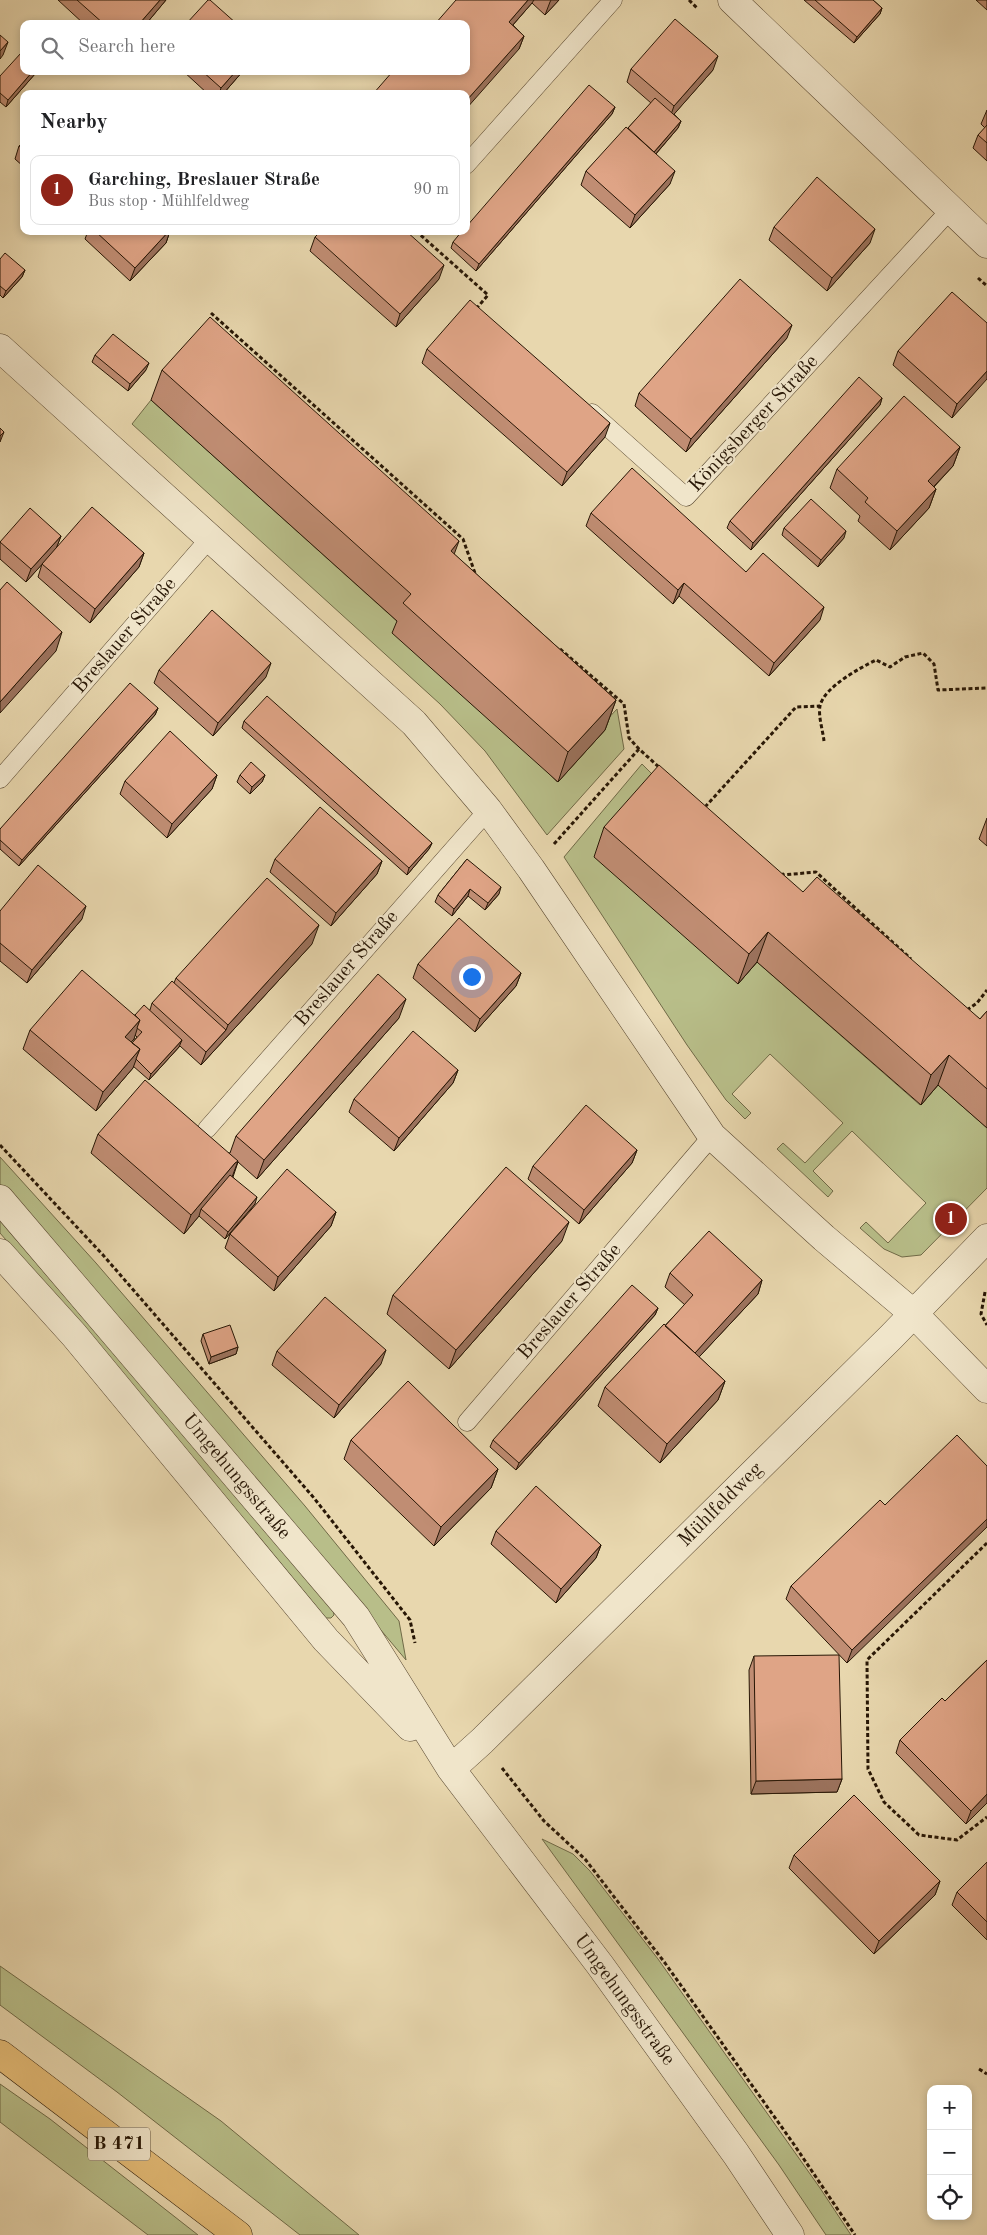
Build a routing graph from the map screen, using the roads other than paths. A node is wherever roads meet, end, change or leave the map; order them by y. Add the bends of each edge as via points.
1 (613, 0) edge
2 (732, 0) edge
3 (470, 161) edge
4 (951, 209) junction
5 (987, 244) edge
6 (0, 348) edge
7 (577, 400) edge
8 (210, 538) junction
9 (0, 779) edge
10 (488, 810) junction
11 (207, 1129) dead end
12 (712, 1136) junction
13 (0, 1199) edge
14 (987, 1238) edge
15 (0, 1253) edge
16 (914, 1314) junction
17 (987, 1389) edge
18 (466, 1422) dead end
19 (451, 1770) junction
20 (0, 2054) edge
21 (238, 2235) edge
22 (790, 2235) edge

1 - 3 lane
2 - 4 street
4 - 5 street
4 - 7 lane, Königsberger Straße via 686,497
6 - 8 street
8 - 9 lane, Breslauer Straße
8 - 10 street via 414,723
10 - 11 lane, Breslauer Straße
10 - 12 street
12 - 16 street
12 - 18 lane, Breslauer Straße
13 - 19 street, Umgehungsstraße via 356,1617
14 - 16 street, Mühlfeldweg
15 - 19 street, Umgehungsstraße via 74,1335 326,1640
16 - 17 street
16 - 19 street, Mühlfeldweg
19 - 22 street, Umgehungsstraße via 600,1965
20 - 21 main road, B 471

